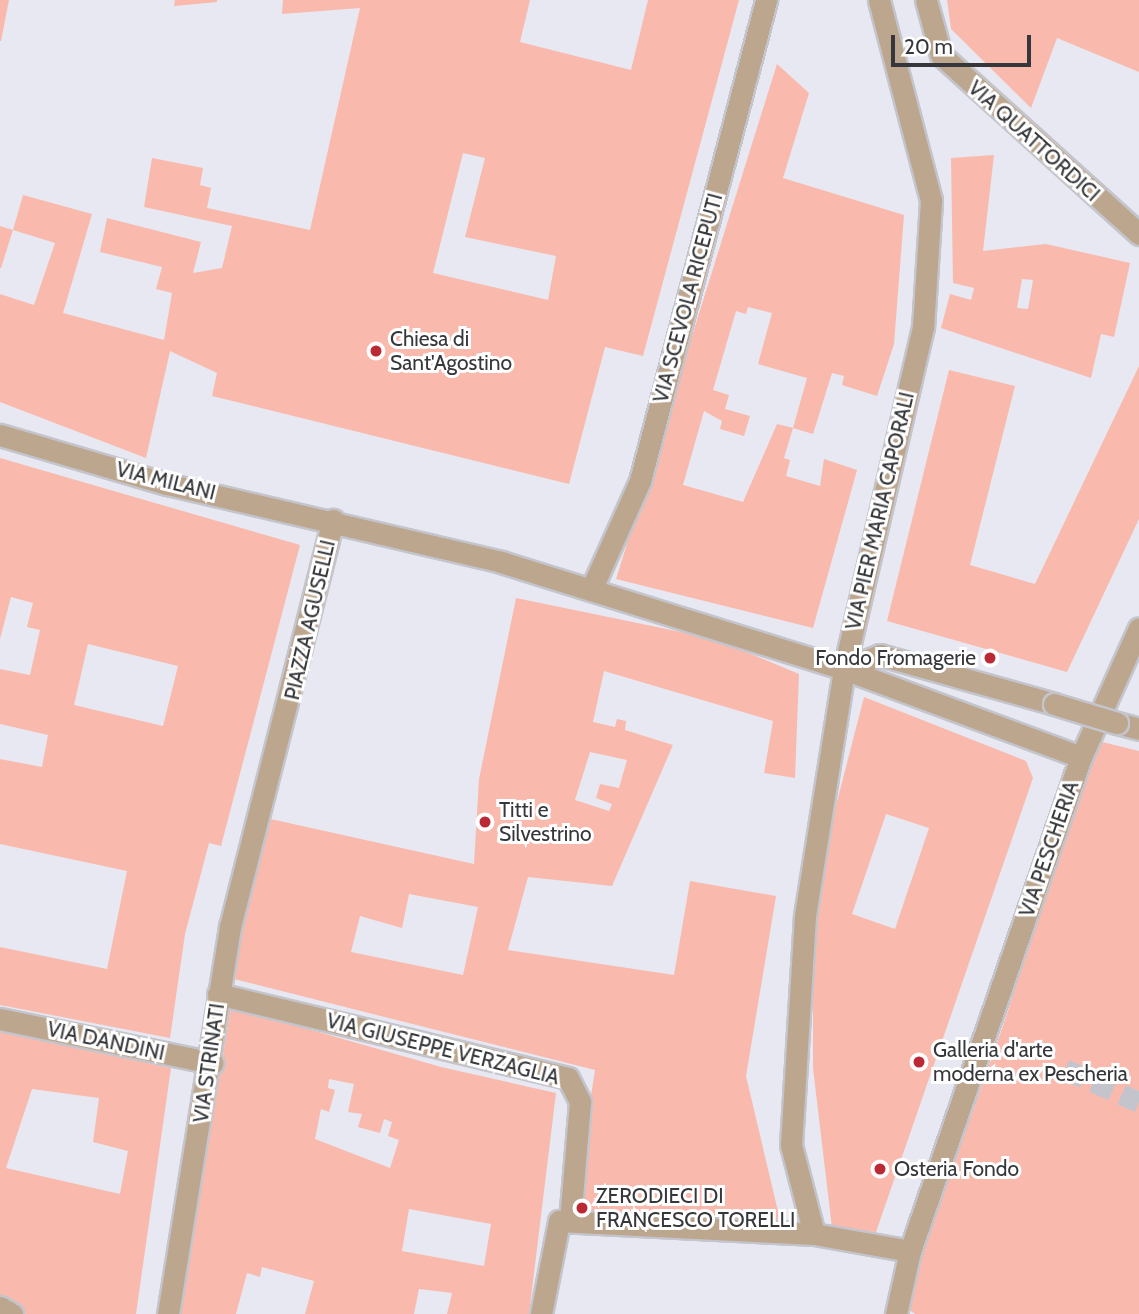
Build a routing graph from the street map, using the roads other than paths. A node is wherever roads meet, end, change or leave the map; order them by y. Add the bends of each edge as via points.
1 (766, 0) edge
2 (879, 0) edge
3 (926, 0) edge
4 (1139, 234) edge
5 (0, 435) edge
6 (333, 520) junction
7 (590, 590) junction
8 (1139, 628) edge
9 (844, 669) junction
10 (1139, 729) edge
11 (1081, 757) junction
12 (260, 815) joint
13 (218, 995) junction
14 (0, 1019) edge
15 (212, 1063) junction
16 (570, 1221) junction
17 (814, 1234) junction
18 (910, 1251) junction
19 (0, 1307) edge
20 (12, 1314) edge
21 (168, 1314) edge
22 (541, 1314) edge
23 (896, 1314) edge

1 - 7 street, VIA SCEVOLA RICEPUTI via 640,481
2 - 9 street, VIA PIER MARIA CAPORALI via 931,200 923,328
3 - 4 street, VIA QUATTORDICI via 941,55
5 - 6 street, VIA MILANI via 167,484
6 - 7 street, PIAZZA AGUSELLI
6 - 12 street, PIAZZA AGUSELLI
7 - 9 street, VIA PESCHERIA
8 - 11 street
9 - 10 street, bridge via 880,655
9 - 11 street, VIA PESCHERIA
9 - 17 street, VIA PIER MARIA CAPORALI via 805,916 791,1145
11 - 18 street, VIA PESCHERIA
12 - 13 street, VIA STRINATI
13 - 15 street, VIA STRINATI
13 - 16 street, VIA GIUSEPPE VERZAGLIA via 568,1078 580,1102
14 - 15 street, VIA DANDINI
15 - 21 street, VIA STRINATI
16 - 17 street
16 - 22 street via 559,1221
17 - 18 street
18 - 23 street, VIA PESCHERIA
19 - 20 street

